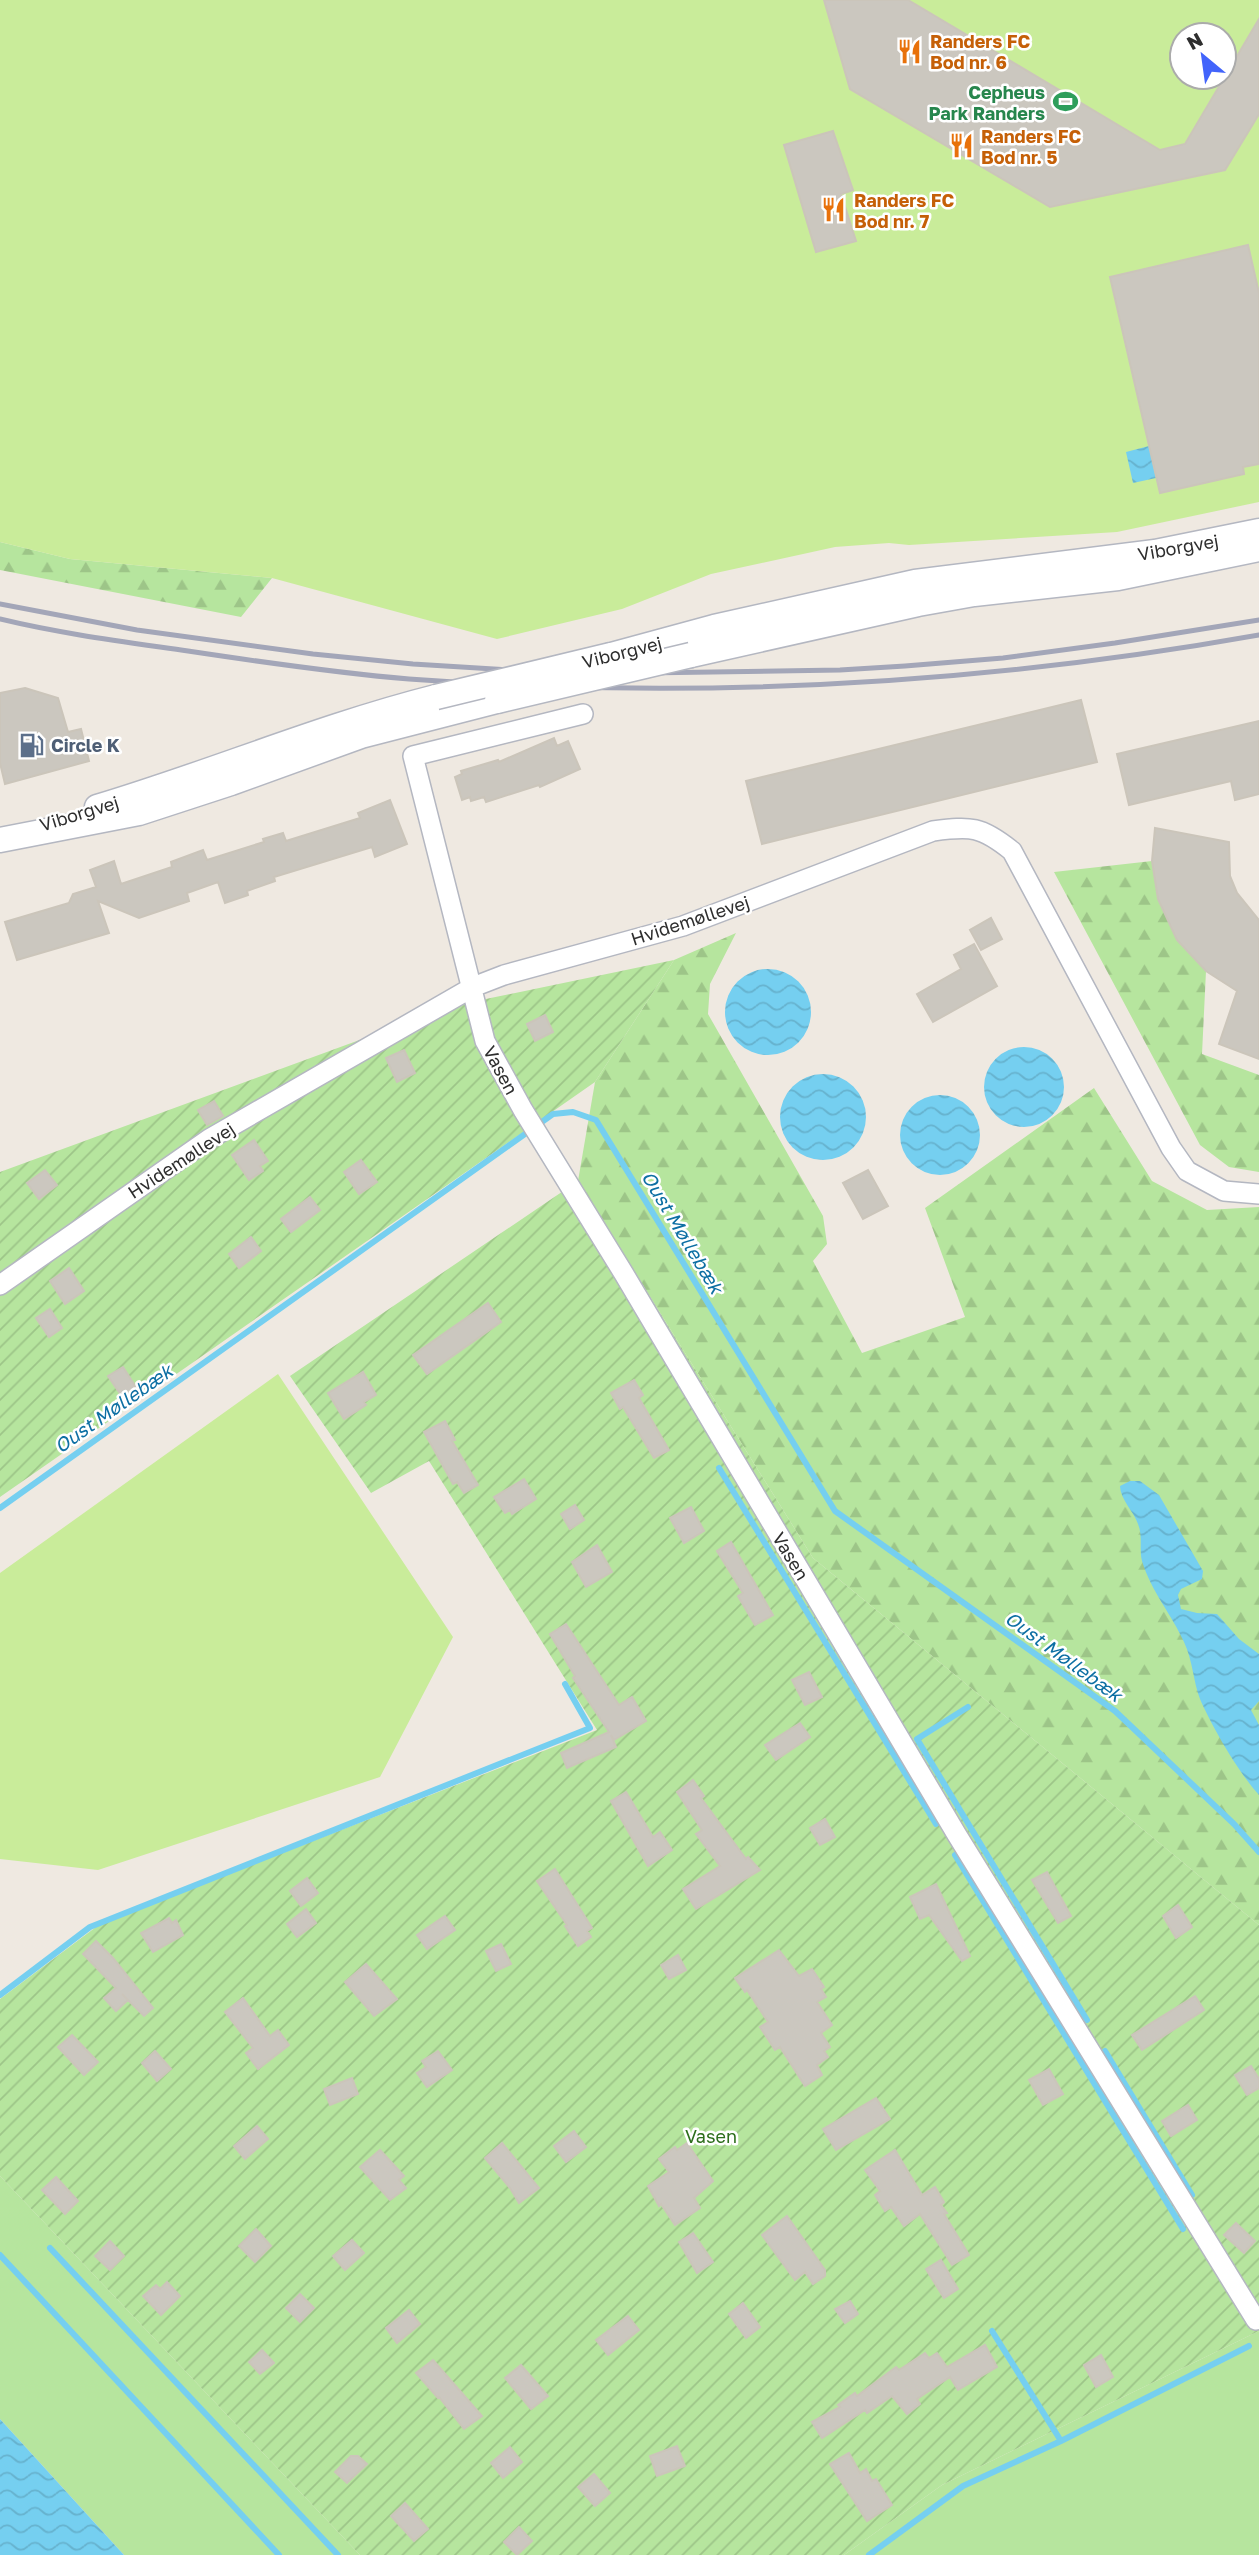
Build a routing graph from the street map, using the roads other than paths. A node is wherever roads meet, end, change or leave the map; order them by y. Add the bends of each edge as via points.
1 (1259, 531) edge
2 (1259, 550) edge
3 (402, 714) junction
4 (583, 714) dead end
5 (413, 756) junction
6 (0, 838) edge
7 (473, 987) junction
8 (1259, 1194) edge
9 (0, 1285) edge
10 (1256, 2320) dead end

1 - 3 street, Viborgvej, bridge via 1155,552 926,580 436,697
2 - 3 street, Viborgvej, bridge via 1131,576 907,606 497,701
3 - 5 street, Vasen
3 - 6 street, Viborgvej via 296,739 165,787
4 - 5 street
5 - 7 street, Vasen
7 - 8 street, Hvidemøllevej via 683,926 933,831 966,827 992,835 1012,851 1187,1171 1224,1191
7 - 9 street, Hvidemøllevej via 209,1139
7 - 10 street, Vasen via 485,1041 540,1142 624,1274 957,1835

